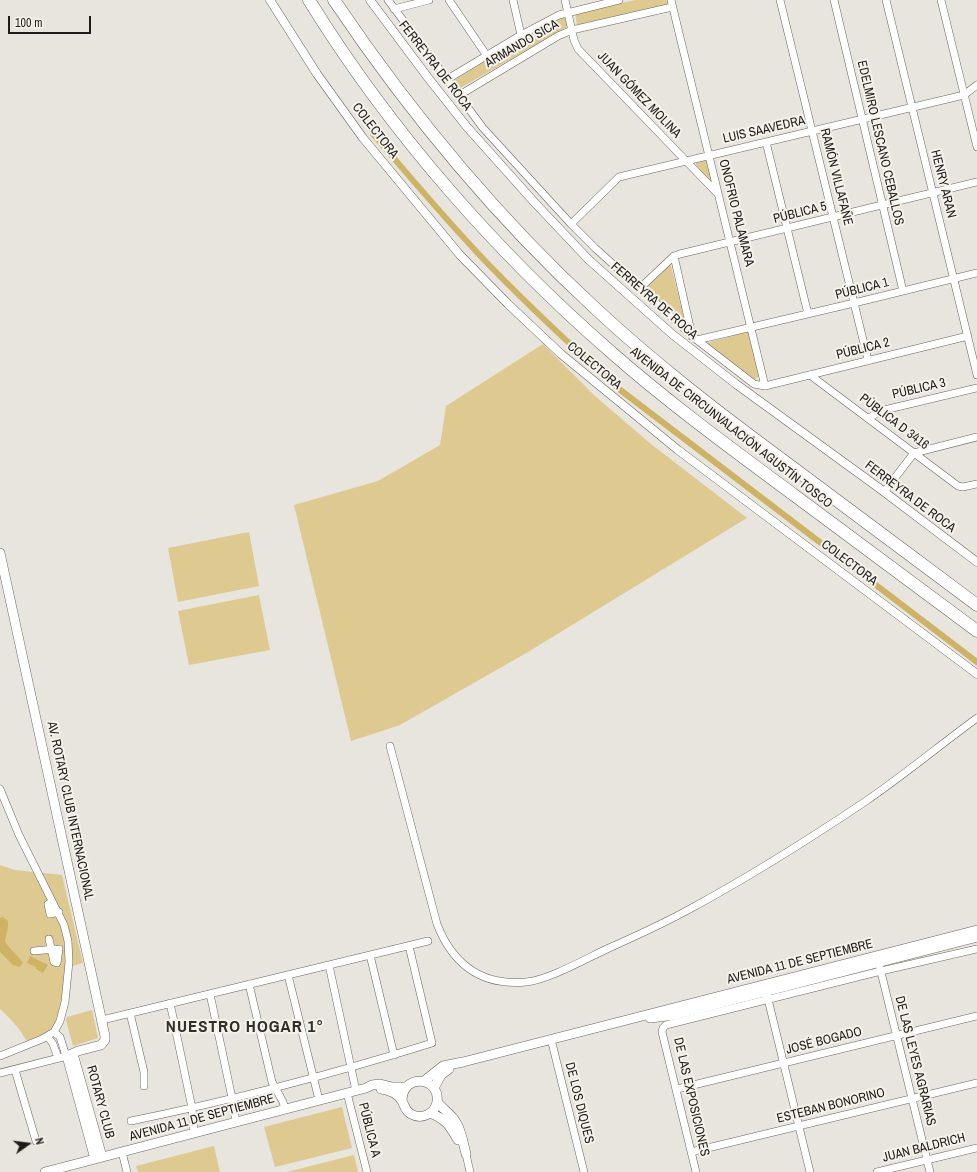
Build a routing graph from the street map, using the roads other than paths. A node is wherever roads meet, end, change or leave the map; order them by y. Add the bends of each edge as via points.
1 (270, 0) edge
2 (309, 0) edge
3 (334, 0) edge
4 (388, 0) edge
5 (429, 0) edge
6 (449, 0) edge
7 (513, 0) edge
8 (565, 0) edge
9 (619, 0) edge
10 (780, 0) edge
11 (834, 0) edge
12 (886, 0) edge
13 (941, 0) edge
14 (370, 2) edge
15 (672, 3) edge
16 (394, 9) junction
17 (568, 12) junction
18 (572, 30) junction
19 (521, 35) junction
20 (487, 56) junction
21 (446, 80) junction
22 (977, 85) edge
23 (964, 95) junction
24 (458, 96) junction
25 (912, 107) junction
26 (862, 119) junction
27 (812, 131) junction
28 (766, 142) junction
29 (977, 147) edge
30 (709, 156) junction
31 (686, 161) junction
32 (977, 182) edge
33 (933, 192) junction
34 (718, 194) junction
35 (883, 205) junction
36 (833, 217) junction
37 (571, 224) junction
38 (787, 228) junction
39 (730, 242) junction
40 (674, 256) junction
41 (977, 273) edge
42 (954, 279) junction
43 (639, 289) junction
44 (903, 291) junction
45 (854, 303) junction
46 (808, 314) junction
47 (751, 327) junction
48 (968, 336) junction
49 (694, 338) junction
50 (868, 360) junction
51 (810, 374) junction
52 (977, 375) edge
53 (765, 386) junction
54 (977, 388) edge
55 (869, 418) junction
56 (977, 437) edge
57 (914, 453) junction
58 (977, 484) edge
59 (884, 492) junction
60 (0, 553) edge
61 (977, 562) edge
62 (936, 574) junction
63 (977, 599) edge
64 (977, 605) edge
65 (977, 631) edge
66 (977, 674) edge
67 (977, 718) edge
68 (390, 746) dead end
69 (0, 789) edge
70 (977, 930) edge
71 (977, 937) edge
72 (49, 939) dead end
73 (428, 941) dead end
74 (409, 946) junction
75 (55, 949) junction
76 (69, 949) junction
77 (977, 949) edge
78 (34, 951) dead end
79 (370, 955) junction
80 (879, 963) junction
81 (329, 965) junction
82 (288, 975) junction
83 (249, 984) junction
84 (766, 992) junction
85 (210, 994) junction
86 (170, 1003) junction
87 (130, 1013) junction
88 (977, 1016) edge
89 (630, 1019) junction
90 (102, 1020) junction
91 (51, 1034) junction
92 (897, 1036) junction
93 (551, 1039) junction
94 (69, 1055) junction
95 (394, 1055) junction
96 (0, 1056) edge
97 (58, 1058) junction
98 (462, 1062) junction
99 (784, 1063) junction
100 (351, 1067) junction
101 (15, 1070) junction
102 (0, 1073) edge
103 (313, 1077) junction
104 (424, 1081) junction
105 (977, 1082) edge
106 (144, 1086) dead end
107 (406, 1087) junction
108 (274, 1088) junction
109 (366, 1088) junction
110 (434, 1088) junction
111 (677, 1089) junction
112 (352, 1092) junction
113 (232, 1098) junction
114 (912, 1098) junction
115 (319, 1100) junction
116 (402, 1101) junction
117 (437, 1102) junction
118 (192, 1108) junction
119 (285, 1109) junction
120 (430, 1113) junction
121 (131, 1121) dead end
122 (236, 1122) junction
123 (799, 1126) junction
124 (194, 1133) junction
125 (36, 1141) dead end
126 (977, 1148) edge
127 (122, 1152) junction
128 (692, 1152) junction
129 (466, 1154) junction
130 (99, 1158) junction
131 (927, 1160) junction
132 (45, 1172) edge
133 (127, 1172) edge
134 (367, 1172) edge
135 (470, 1172) edge
136 (584, 1172) edge
137 (696, 1172) edge
138 (810, 1172) edge
139 (877, 1172) edge
140 (930, 1172) edge

1 - 66 street, COLECTORA via 317,74 363,138 460,255 508,304 592,380 678,450
2 - 65 highway, AVENIDA DE CIRCUNVALACIÓN AGUSTÍN TOSCO via 361,78 429,165 502,247 574,319 694,420
3 - 62 highway, AVENIDA DE CIRCUNVALACIÓN AGUSTÍN TOSCO via 379,66 434,137 499,212 568,284 680,382
4 - 16 street, FERREYRA DE ROCA
5 - 16 street
6 - 20 street
7 - 19 street
8 - 17 street, JUAN GÓMEZ MOLINA
9 - 17 street, ARMANDO SICA
10 - 27 street, RAMÓN VILLAFAÑE
11 - 26 street, EDELMIRO LESCANO CEBALLOS
12 - 25 street, HENRY ARAN
13 - 23 street
14 - 59 street, FERREYRA DE ROCA via 467,127 589,260 672,334
15 - 18 street, ARMANDO SICA
15 - 30 street, ONOFRIO PALAMARA
16 - 21 street, FERREYRA DE ROCA
17 - 18 street, JUAN GÓMEZ MOLINA
17 - 19 street, ARMANDO SICA
18 - 24 street, ARMANDO SICA
18 - 31 street, JUAN GÓMEZ MOLINA via 578,49
19 - 20 street, ARMANDO SICA
20 - 21 street, ARMANDO SICA
21 - 24 street, FERREYRA DE ROCA
22 - 23 street, LUIS SAAVEDRA
23 - 25 street, LUIS SAAVEDRA
23 - 29 street
24 - 37 street, FERREYRA DE ROCA via 491,138
25 - 26 street, LUIS SAAVEDRA
25 - 33 street, HENRY ARAN
26 - 27 street, LUIS SAAVEDRA
26 - 35 street, EDELMIRO LESCANO CEBALLOS
27 - 28 street, LUIS SAAVEDRA
27 - 36 street, RAMÓN VILLAFAÑE
28 - 30 street, LUIS SAAVEDRA
28 - 38 street
30 - 31 street, LUIS SAAVEDRA
30 - 34 street, ONOFRIO PALAMARA
31 - 34 street, JUAN GÓMEZ MOLINA
31 - 37 street, LUIS SAAVEDRA via 619,177
32 - 33 street, PÚBLICA 5
33 - 35 street, PÚBLICA 5
33 - 42 street, HENRY ARAN
34 - 39 street, ONOFRIO PALAMARA
35 - 36 street, PÚBLICA 5
35 - 44 street, EDELMIRO LESCANO CEBALLOS
36 - 38 street, PÚBLICA 5
36 - 45 street, RAMÓN VILLAFAÑE
37 - 43 street
38 - 39 street, PÚBLICA 5
38 - 46 street
39 - 40 street, PÚBLICA 5
39 - 47 street, ONOFRIO PALAMARA
40 - 43 street, PÚBLICA 5
40 - 49 street
41 - 42 street, PÚBLICA 1
42 - 44 street, PÚBLICA 1
42 - 48 street, HENRY ARAN
43 - 49 street
44 - 45 street, PÚBLICA 1
45 - 46 street, PÚBLICA 1
45 - 50 street, RAMÓN VILLAFAÑE
46 - 47 street, PÚBLICA 1
47 - 49 street, PÚBLICA 1
47 - 53 street, ONOFRIO PALAMARA
48 - 50 street, PÚBLICA 2
48 - 52 street, HENRY ARAN
49 - 53 street via 749,382
50 - 51 street, PÚBLICA 2
51 - 53 street, PÚBLICA 2
51 - 55 street, PÚBLICA D 3416
54 - 55 street, PÚBLICA 3 via 880,411
55 - 57 street, PÚBLICA D 3416
56 - 57 street
57 - 58 street, PÚBLICA D 3416 via 958,486
57 - 59 street
59 - 61 street, FERREYRA DE ROCA
60 - 90 main road, AV. ROTARY CLUB INTERNACIONAL
62 - 63 highway
62 - 64 highway, AVENIDA DE CIRCUNVALACIÓN AGUSTÍN TOSCO
67 - 68 street via 867,800 771,862 664,922 554,974 528,982 504,982 480,976 458,961 446,944 437,924
69 - 76 street via 19,835 64,924
70 - 80 main road, AVENIDA 11 DE SEPTIEMBRE
71 - 80 main road, AVENIDA 11 DE SEPTIEMBRE
72 - 75 street
73 - 74 street
74 - 79 street
74 - 95 street via 432,1043
75 - 76 street
75 - 78 street
76 - 91 street via 65,1002 60,1021
77 - 80 street
79 - 81 street
79 - 95 street
80 - 84 main road, AVENIDA 11 DE SEPTIEMBRE
80 - 84 street
80 - 92 street, DE LAS LEYES AGRARIAS
81 - 82 street
81 - 100 street, PÚBLICA A
82 - 83 street
82 - 103 street
83 - 85 street
83 - 108 street
84 - 89 main road, AVENIDA 11 DE SEPTIEMBRE
84 - 89 main road, AVENIDA 11 DE SEPTIEMBRE via 675,1015
84 - 99 street
84 - 111 street, DE LAS EXPOSICIONES via 663,1028
85 - 86 street
85 - 113 street
86 - 87 street
86 - 118 street
87 - 90 street
87 - 106 street via 144,1072
88 - 92 street, JOSÉ BOGADO
89 - 93 main road, AVENIDA 11 DE SEPTIEMBRE
90 - 94 main road, AV. ROTARY CLUB INTERNACIONAL via 104,1043
91 - 94 street via 60,1037
91 - 96 street
91 - 97 street
92 - 99 street, JOSÉ BOGADO
92 - 114 street, DE LAS LEYES AGRARIAS
93 - 98 main road, AVENIDA 11 DE SEPTIEMBRE
93 - 136 street, DE LOS DIQUES
94 - 97 street
94 - 130 main road, ROTARY CLUB
95 - 100 street
97 - 101 street
98 - 104 main road via 443,1066
98 - 110 main road via 450,1067 441,1075
99 - 111 street, JOSÉ BOGADO
99 - 123 street
100 - 103 street
100 - 112 street, PÚBLICA A
101 - 102 street
101 - 125 street
103 - 108 street
103 - 115 street
104 - 107 main road via 413,1082
104 - 110 main road
105 - 114 street, ESTEBAN BONORINO
107 - 109 main road, AVENIDA 11 DE SEPTIEMBRE via 372,1084
107 - 116 main road
108 - 113 street
108 - 119 street
109 - 112 main road, AVENIDA 11 DE SEPTIEMBRE
109 - 116 main road via 386,1090
110 - 117 main road
111 - 128 street, DE LAS EXPOSICIONES
112 - 115 main road, AVENIDA 11 DE SEPTIEMBRE
112 - 134 street, PÚBLICA A
113 - 118 street
113 - 122 street
114 - 123 street, ESTEBAN BONORINO
114 - 131 street, DE LAS LEYES AGRARIAS
115 - 119 main road, AVENIDA 11 DE SEPTIEMBRE
116 - 120 main road via 406,1111 415,1116
117 - 120 main road
117 - 129 main road via 454,1118
118 - 121 street
118 - 124 street
119 - 122 main road, AVENIDA 11 DE SEPTIEMBRE
120 - 129 main road via 443,1118
122 - 124 main road, AVENIDA 11 DE SEPTIEMBRE
123 - 128 street, ESTEBAN BONORINO
123 - 138 street
124 - 127 main road, AVENIDA 11 DE SEPTIEMBRE
126 - 131 street, JUAN BALDRICH
127 - 130 main road, AVENIDA 11 DE SEPTIEMBRE
127 - 133 street
128 - 137 street, DE LAS EXPOSICIONES
129 - 135 street
130 - 132 main road, AVENIDA 11 DE SEPTIEMBRE
131 - 139 street, JUAN BALDRICH
131 - 140 street, DE LAS LEYES AGRARIAS

